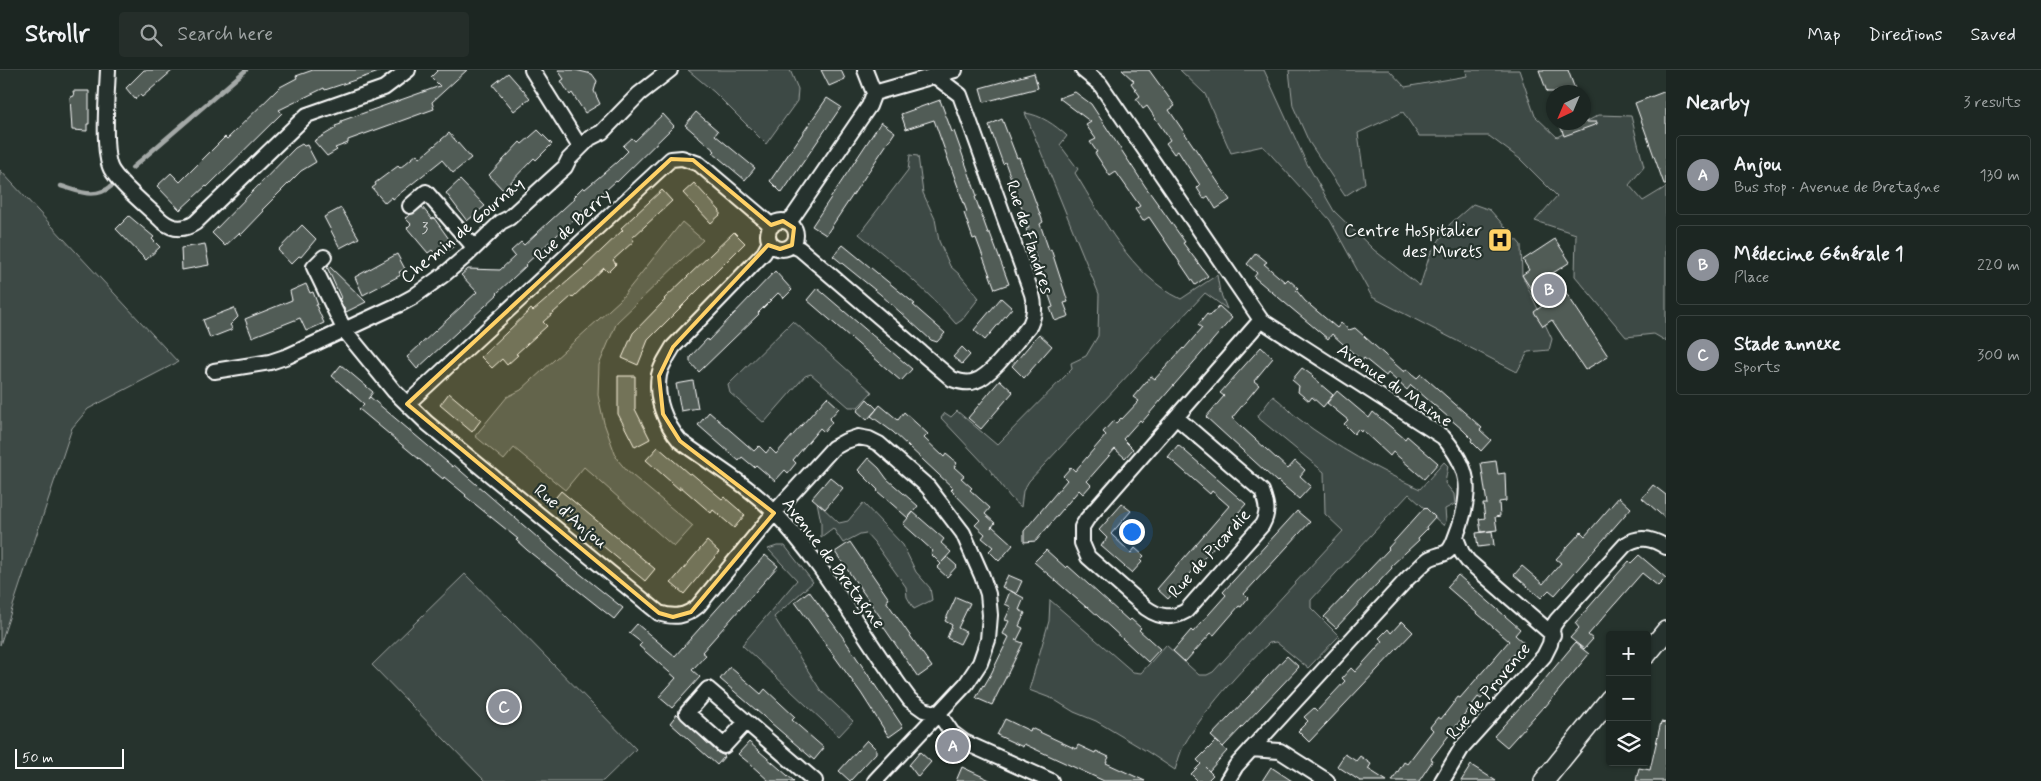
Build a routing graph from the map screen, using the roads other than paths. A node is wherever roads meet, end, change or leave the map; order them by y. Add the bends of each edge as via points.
1 (108, 70) edge
2 (408, 70) edge
3 (532, 70) edge
4 (670, 70) edge
5 (865, 70) edge
6 (955, 70) edge
7 (1083, 70) edge
8 (935, 76) junction
9 (874, 93) junction
10 (580, 148) junction
11 (410, 206) dead end
12 (787, 222) junction
13 (772, 226) junction
14 (770, 242) junction
15 (792, 245) junction
16 (474, 247) junction
17 (324, 256) dead end
18 (1261, 320) junction
19 (345, 331) junction
20 (214, 371) dead end
21 (407, 404) junction
22 (1177, 418) junction
23 (774, 512) junction
24 (1456, 538) junction
25 (1666, 547) edge
26 (1666, 631) edge
27 (1553, 635) junction
28 (1651, 649) edge
29 (1606, 704) edge
30 (939, 714) junction
31 (746, 722) dead end
32 (1274, 724) junction
33 (1251, 749) junction
34 (1280, 751) junction
35 (816, 781) edge
36 (875, 781) edge
37 (1051, 781) edge
38 (1227, 781) edge
39 (1327, 781) edge
40 (1442, 781) edge
41 (1544, 781) edge

1 - 2 street via 106,153 110,167 162,221 178,228 195,222 307,115 384,88
3 - 10 street
4 - 10 street, Chemin de Gournay
5 - 9 street
6 - 8 street
7 - 18 street, Avenue du Maine via 1100,84
8 - 9 street
8 - 15 street, Rue de Flandres via 960,95 1035,306 1030,325 986,377 973,382 952,379
9 - 12 street via 869,106
10 - 16 street, Chemin de Gournay via 565,167
11 - 16 street via 426,192
12 - 13 street
12 - 15 street via 795,232
13 - 14 street via 768,234
13 - 21 street, Rue de Berry via 700,164 682,158 670,159
14 - 15 street via 780,249
14 - 23 street, Avenue de Bretagne via 764,254 673,347 663,364 659,387 663,414 670,430 680,441
16 - 19 street, Chemin de Gournay via 413,297
17 - 19 street, Rue d'Anjou via 314,267
18 - 22 street, Rue de Picardie
18 - 24 street, Avenue du Maine via 1418,420 1443,437 1456,451 1467,485 1464,513
19 - 20 street, Chemin de Gournay via 270,362
19 - 21 street, Rue d'Anjou
21 - 23 street, Rue d'Anjou via 659,613 673,617 691,612 698,606
22 - 22 street, Rue de Picardie via 1082,528 1082,543 1088,557 1146,608 1166,617 1186,611 1262,525 1268,506 1262,492
23 - 30 street, Avenue de Bretagne via 814,562 910,700 924,710
23 - 30 street, Rue d'Anjou via 833,448 858,437 879,444 928,487 963,533 988,594 990,615 988,640 980,663
24 - 27 street via 1468,561
24 - 32 street, Avenue du Maine via 1448,552 1430,559 1409,577
25 - 27 street, Rue de Provence via 1644,538 1625,545 1557,620
26 - 28 main road
27 - 40 street, Rue de Provence via 1544,656 1463,746
29 - 41 main road
30 - 36 street, Rue d'Anjou
30 - 37 street via 952,733 964,742
31 - 35 street
32 - 33 street, Avenue du Maine
32 - 34 street
33 - 34 street
33 - 38 street, Avenue du Maine
34 - 39 street

